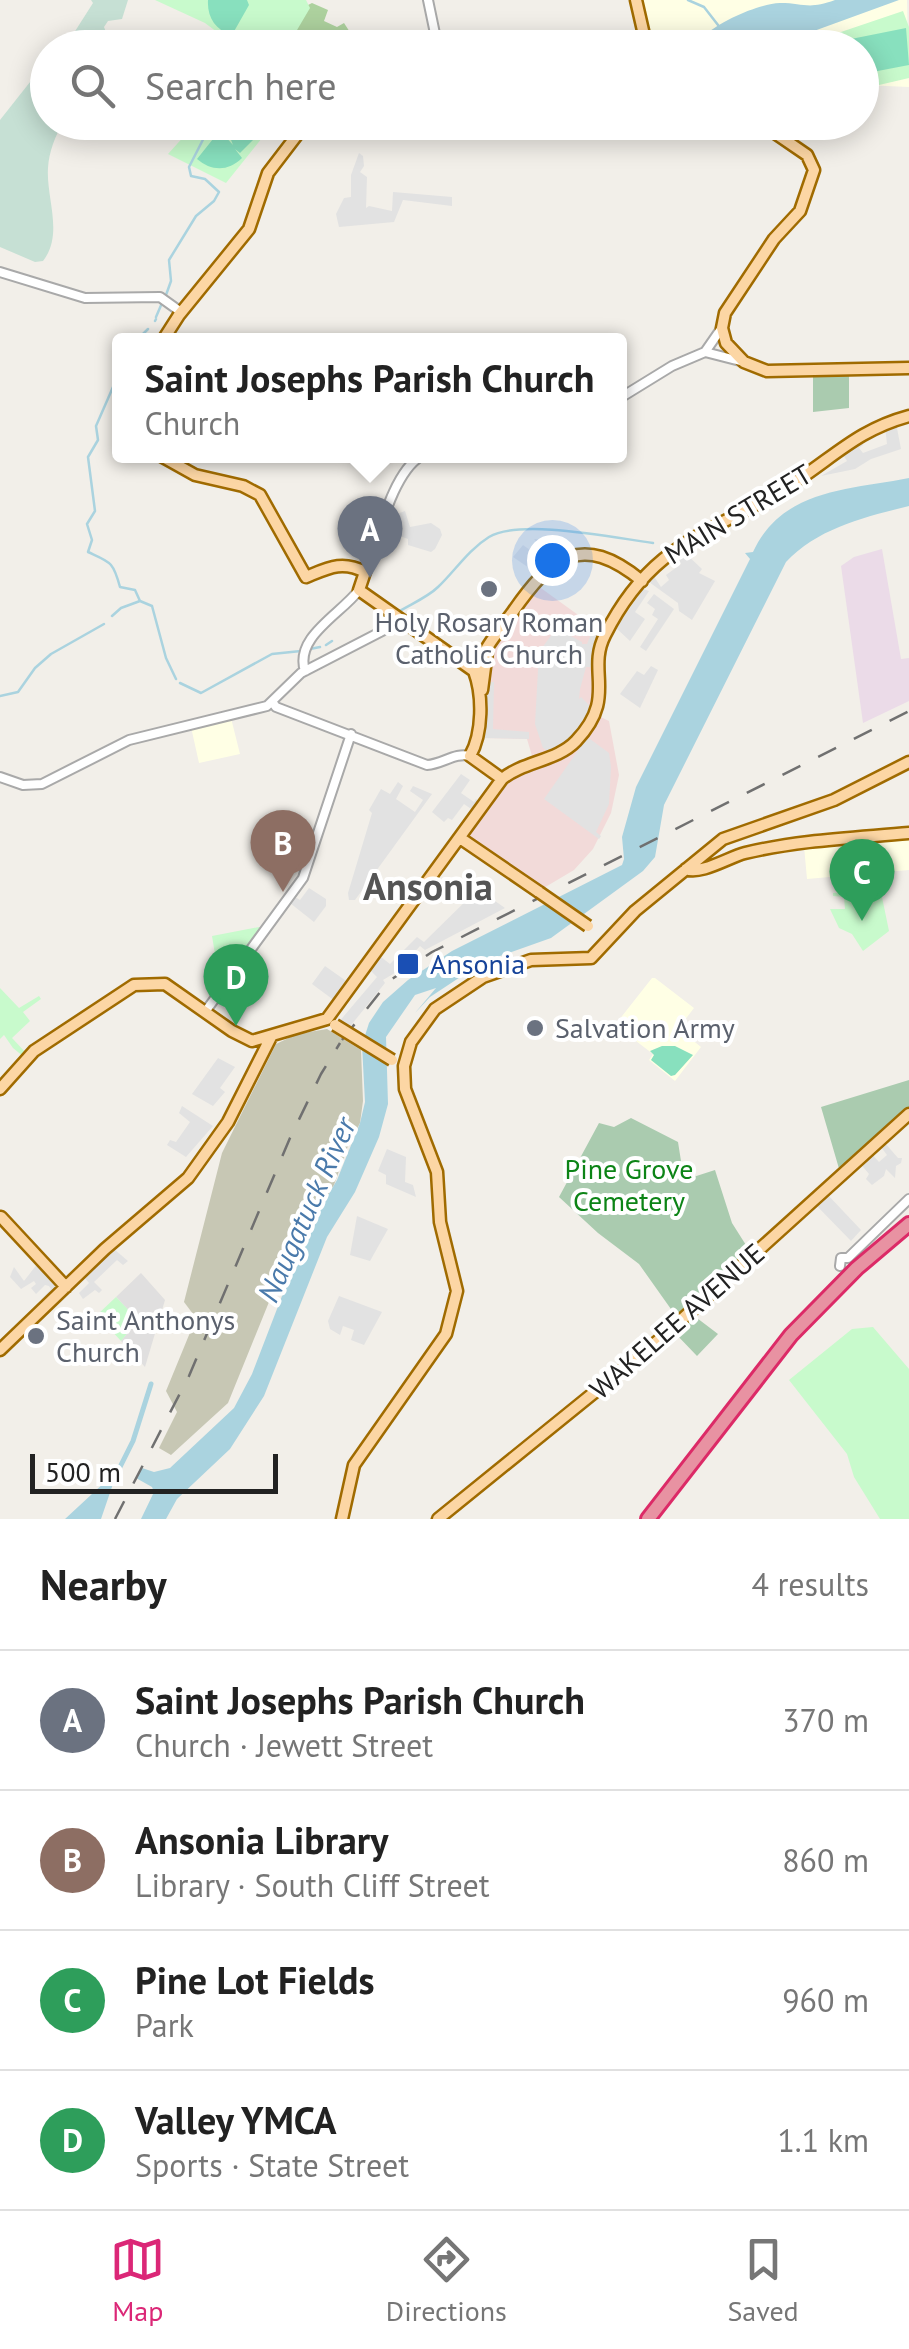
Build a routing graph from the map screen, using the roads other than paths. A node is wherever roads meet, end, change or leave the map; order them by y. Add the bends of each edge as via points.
1 (428, 0) edge
2 (636, 0) edge
3 (434, 30) edge
4 (643, 30) edge
5 (294, 140) edge
6 (783, 140) edge
7 (0, 272) edge
8 (181, 312) junction
9 (722, 328) junction
10 (168, 333) edge
11 (705, 352) junction
12 (744, 362) junction
13 (909, 368) edge
14 (627, 394) edge
15 (909, 416) edge
16 (174, 463) edge
17 (409, 463) edge
18 (365, 572) junction
19 (642, 581) junction
20 (359, 590) junction
21 (398, 619) junction
22 (488, 646) junction
23 (484, 663) junction
24 (474, 670) junction
25 (305, 671) junction
26 (479, 696) junction
27 (274, 702) junction
28 (351, 734) junction
29 (470, 756) junction
30 (909, 762) edge
31 (0, 777) edge
32 (502, 779) junction
33 (909, 833) edge
34 (460, 838) junction
35 (694, 866) junction
36 (607, 939) junction
37 (206, 1012) junction
38 (330, 1022) junction
39 (271, 1037) junction
40 (252, 1042) junction
41 (265, 1051) junction
42 (404, 1066) junction
43 (0, 1089) edge
44 (909, 1114) edge
45 (909, 1199) edge
46 (0, 1215) edge
47 (909, 1227) edge
48 (0, 1231) edge
49 (844, 1262) joint
50 (66, 1287) junction
51 (0, 1350) edge
52 (766, 1366) junction
53 (687, 1473) junction
54 (342, 1519) edge
55 (438, 1519) edge
56 (651, 1519) edge

1 - 3 street
2 - 4 main road
5 - 8 main road via 268,173 249,229
6 - 9 main road via 813,162 814,175 800,211 745,282
7 - 8 street via 85,298 155,296
8 - 10 main road
9 - 11 street
9 - 12 main road
11 - 12 street
11 - 14 street
12 - 13 main road via 783,372
15 - 19 main road, MAIN STREET via 871,428 797,480 685,542
16 - 18 main road via 258,493 306,578 339,565
17 - 18 street
18 - 20 main road
19 - 22 main road via 613,560 565,558 540,573
19 - 32 main road, MAIN STREET via 602,640 601,697 586,730 569,748
20 - 21 main road
20 - 25 street via 311,638
21 - 24 main road
21 - 25 street
22 - 23 main road
22 - 24 main road
23 - 24 main road
23 - 26 main road
24 - 26 main road
25 - 27 street
26 - 29 main road via 478,738
27 - 28 street
27 - 31 street via 134,738 38,785
28 - 29 street via 427,765
28 - 37 street via 306,870
29 - 32 main road
30 - 35 main road via 834,800 740,830
32 - 34 main road, MAIN STREET
33 - 35 main road via 780,845
34 - 36 main road, bridge
34 - 38 main road, MAIN STREET
35 - 36 main road
36 - 42 main road via 591,958 518,963 483,976 417,1030
37 - 40 main road
37 - 43 main road via 161,983 134,985 34,1051
38 - 39 main road
38 - 42 main road, bridge
39 - 40 main road
39 - 41 main road
40 - 41 main road
41 - 50 main road via 228,1122 188,1178
42 - 54 main road via 405,1088 436,1172 440,1222 457,1287 446,1334 356,1461
44 - 55 main road, WAKELEE AVENUE via 647,1351
45 - 49 street
46 - 48 main road
46 - 50 main road
47 - 52 highway via 833,1291
47 - 53 highway via 808,1325
49 - 52 highway
50 - 51 main road
52 - 53 highway
53 - 56 highway

